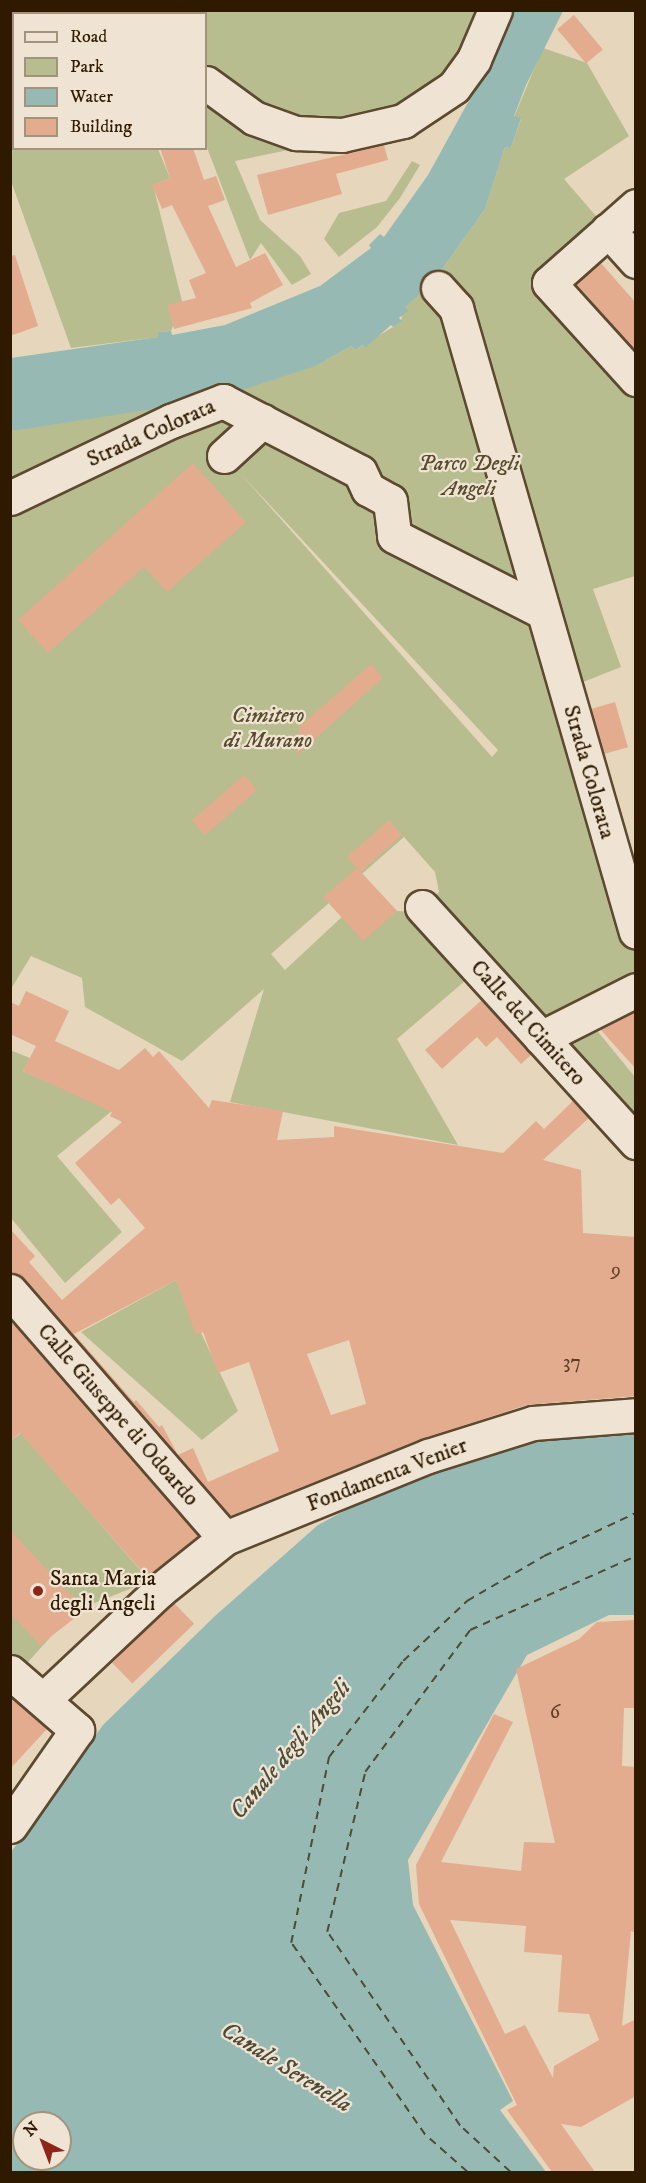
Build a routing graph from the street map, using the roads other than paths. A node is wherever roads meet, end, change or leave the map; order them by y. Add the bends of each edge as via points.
1 (495, 10) edge
2 (207, 84) edge
3 (636, 206) edge
4 (608, 230) junction
5 (636, 261) edge
6 (438, 288) dead end
7 (636, 379) edge
8 (262, 421) junction
9 (224, 456) dead end
10 (10, 498) edge
11 (543, 612) junction
12 (422, 907) dead end
13 (636, 932) edge
14 (636, 990) edge
15 (541, 1038) junction
16 (635, 1140) edge
17 (10, 1292) edge
18 (636, 1415) edge
19 (225, 1538) junction
20 (10, 1672) edge
21 (43, 1700) junction
22 (10, 1826) edge

1 - 2 street via 474,59 454,87 403,121 342,135 296,133 254,118
3 - 4 street
4 - 5 street
4 - 7 street via 549,283
6 - 11 street, Strada Colorata via 456,308
8 - 9 street
8 - 10 street, Strada Colorata via 223,401 171,421
8 - 11 street, Strada Colorata via 360,472 368,489 390,501 394,536
11 - 13 street, Strada Colorata
12 - 15 street, Calle del Cimitero
14 - 15 street
15 - 16 street, Calle del Cimitero
17 - 19 street, Calle Giuseppe di Odoardo
18 - 19 street, Fondamenta Venier via 533,1423 428,1456
19 - 21 street, Fondamenta Venier via 160,1590
20 - 21 street
21 - 22 street via 77,1730

